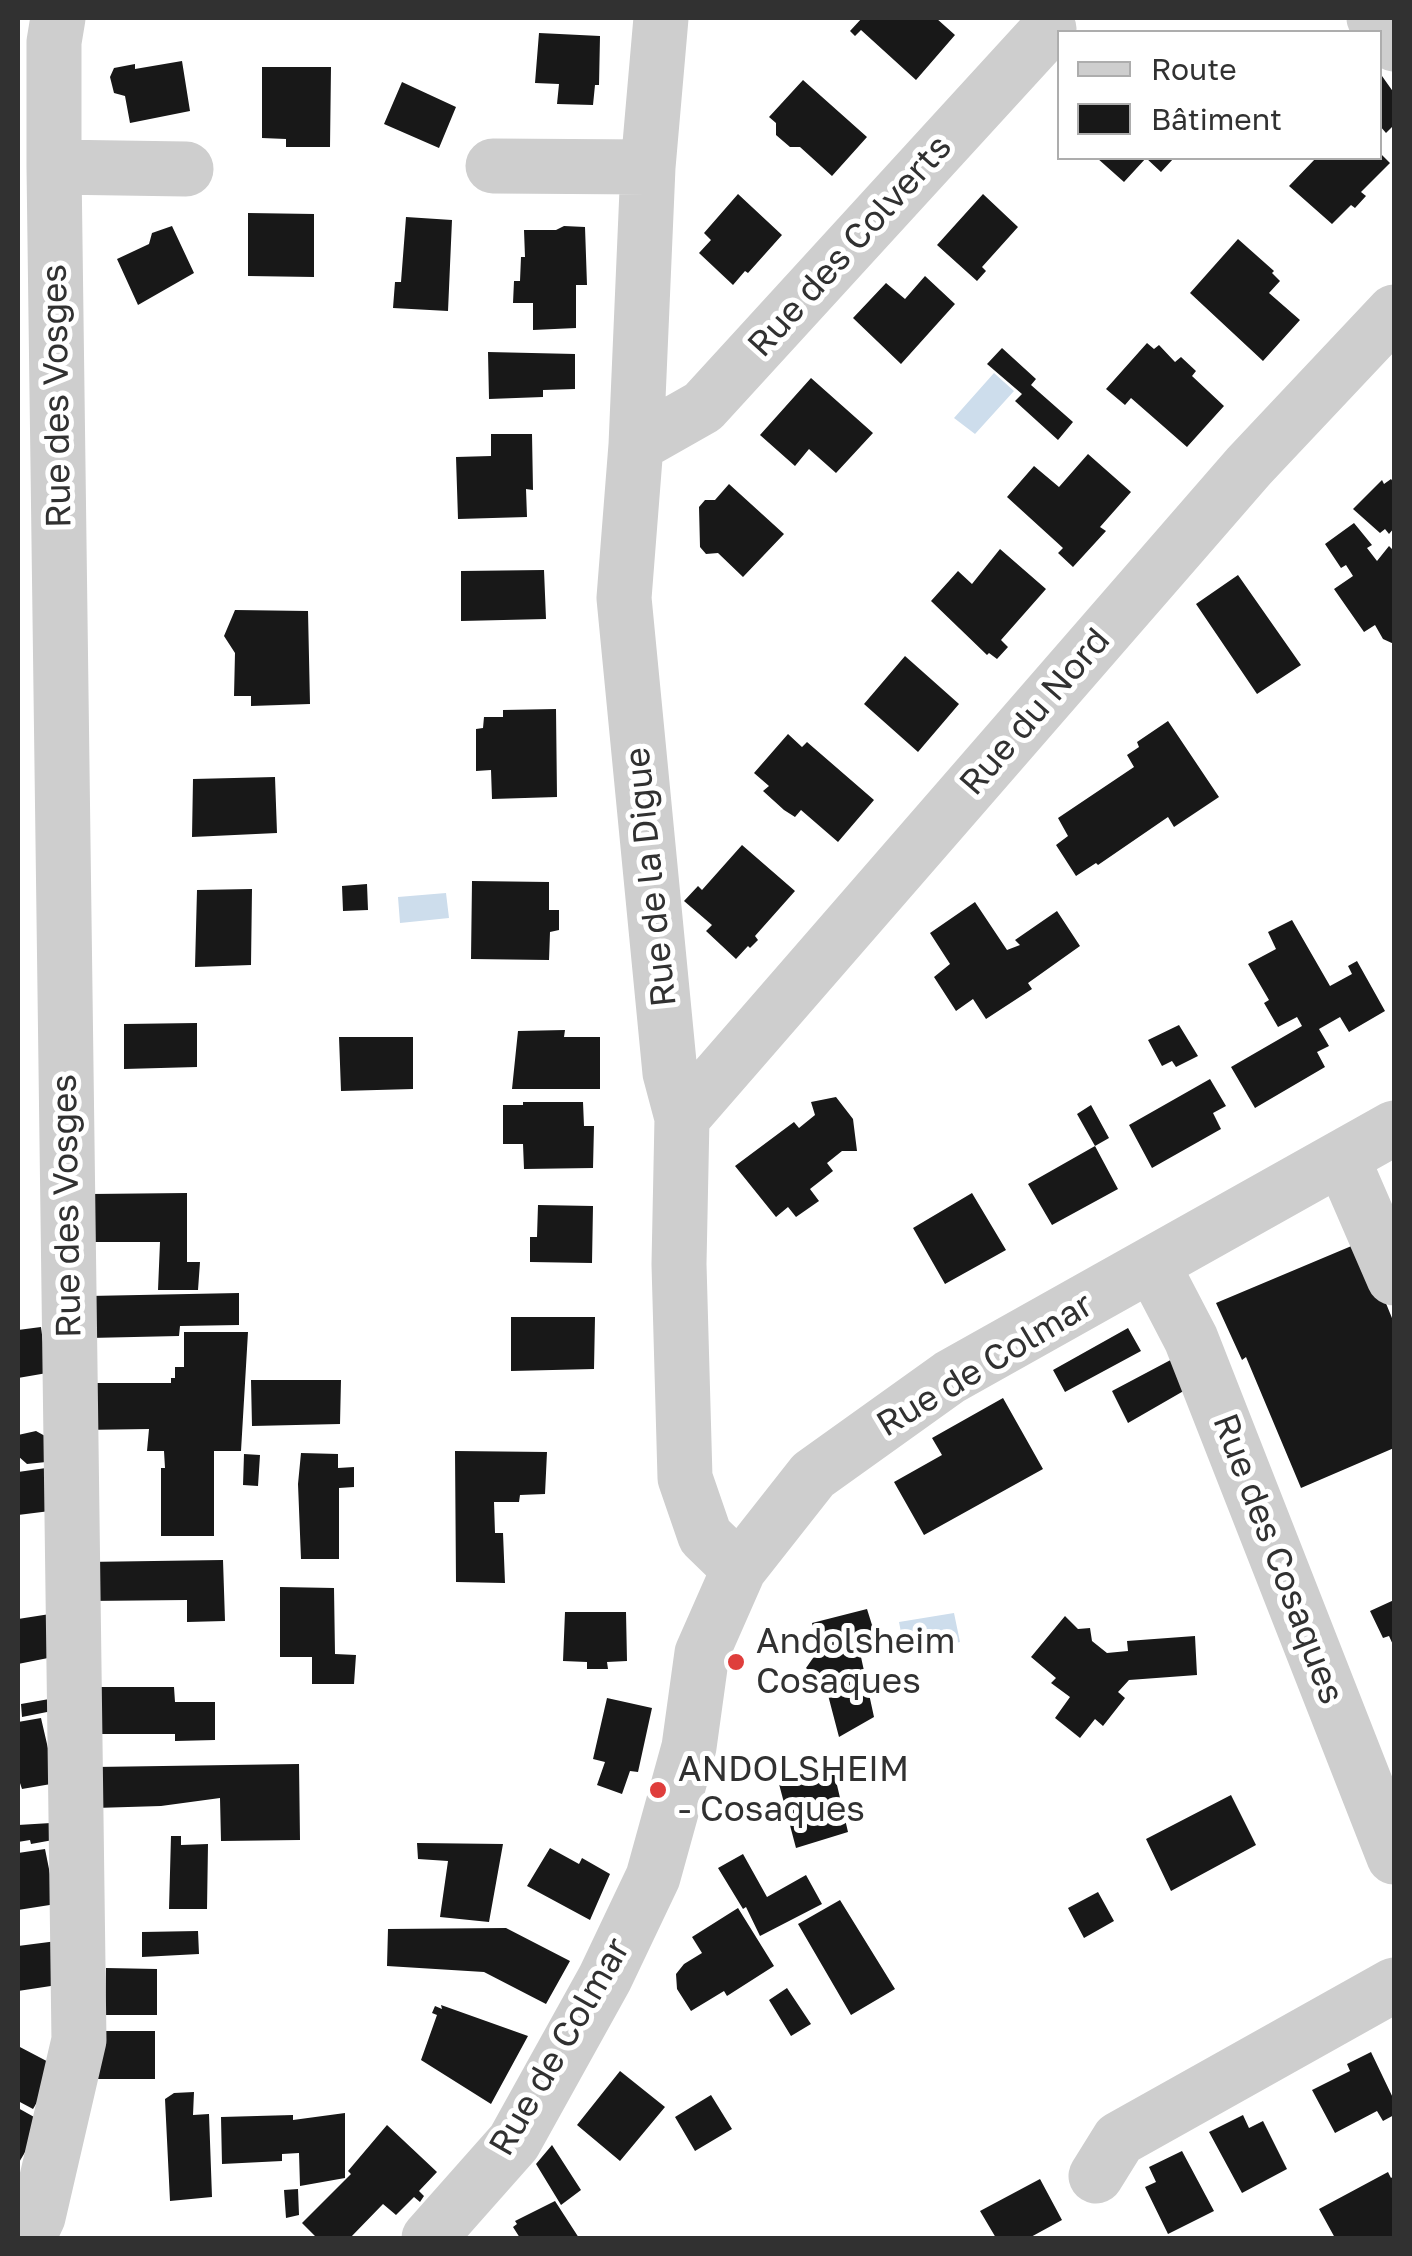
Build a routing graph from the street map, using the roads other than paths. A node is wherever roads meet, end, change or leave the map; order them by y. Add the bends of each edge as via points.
1 (661, 18) edge
2 (1374, 18) edge
3 (1049, 29) dead end
4 (43, 36) edge
5 (1394, 44) edge
6 (492, 166) dead end
7 (54, 167) junction
8 (648, 167) junction
9 (186, 169) dead end
10 (1394, 312) edge
11 (636, 444) junction
12 (682, 1118) junction
13 (1394, 1128) edge
14 (1342, 1158) junction
15 (1153, 1266) junction
16 (1394, 1278) edge
17 (739, 1568) junction
18 (1394, 1857) edge
19 (1394, 1986) edge
20 (1096, 2176) dead end
21 (28, 2238) edge
22 (428, 2238) edge

1 - 8 street, Rue de la Digue
2 - 5 street
3 - 11 street, Rue des Colverts via 703,407
4 - 7 street, Rue des Vosges
6 - 8 street
7 - 9 street
7 - 21 street, Rue des Vosges via 79,2040
8 - 11 street, Rue de la Digue
10 - 12 street, Rue du Nord via 1248,466
11 - 12 street, Rue de la Digue via 624,598 670,1073
12 - 17 street, Rue de la Digue via 685,1478 705,1536
13 - 14 street, Rue de Colmar
14 - 15 street, Rue de Colmar
14 - 16 street
15 - 17 street, Rue de Colmar via 950,1377 813,1475
15 - 18 street, Rue des Cosaques via 1191,1339
17 - 22 street, Rue de Colmar via 702,1653 689,1748 653,1877 514,2142
19 - 20 street via 1119,2139

